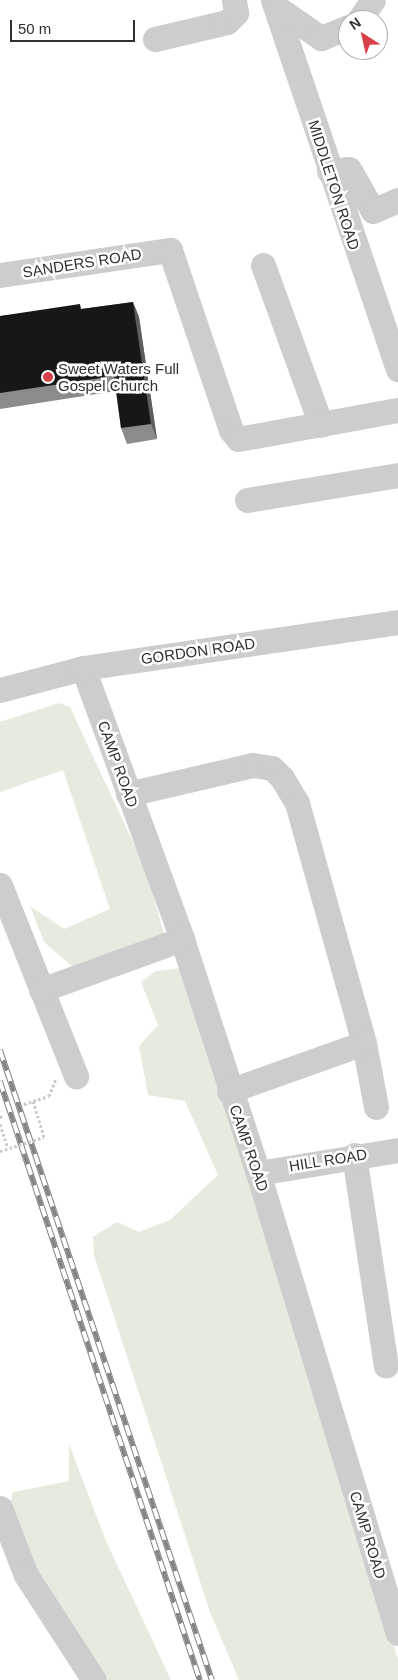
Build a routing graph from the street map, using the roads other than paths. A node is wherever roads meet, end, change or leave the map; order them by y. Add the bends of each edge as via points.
1 (234, 0) edge
2 (274, 4) edge
3 (338, 32) edge
4 (155, 39) dead end
5 (329, 171) junction
6 (398, 200) edge
7 (263, 265) dead end
8 (0, 275) edge
9 (398, 369) edge
10 (398, 410) edge
11 (321, 425) junction
12 (398, 475) edge
13 (247, 500) dead end
14 (398, 622) edge
15 (83, 668) junction
16 (3, 686) edge
17 (128, 794) junction
18 (0, 885) edge
19 (182, 939) junction
20 (41, 990) junction
21 (364, 1043) junction
22 (73, 1069) road end
23 (230, 1090) junction
24 (376, 1107) dead end
25 (398, 1150) edge
26 (354, 1155) junction
27 (258, 1173) junction
28 (386, 1366) dead end
29 (0, 1508) edge
30 (398, 1633) edge
31 (94, 1680) edge

1 - 4 street via 236,13 227,22
2 - 3 street via 321,38
2 - 5 street, MIDDLETON ROAD
5 - 6 street via 349,169 373,211
5 - 9 street, MIDDLETON ROAD
7 - 11 street
8 - 11 street, SANDERS ROAD via 165,248 176,258 235,437 243,440
10 - 11 street
12 - 13 street
14 - 15 street, GORDON ROAD
15 - 16 street, GORDON ROAD
15 - 17 street, CAMP ROAD
17 - 19 street, CAMP ROAD
17 - 21 street via 253,764 272,768 282,778 298,803
18 - 20 street
19 - 20 street
19 - 23 street, CAMP ROAD
20 - 22 street
21 - 23 street
21 - 24 street
23 - 27 street, CAMP ROAD
25 - 26 street, HILL ROAD
26 - 27 street, HILL ROAD
26 - 28 street
27 - 30 street, CAMP ROAD
29 - 31 street via 26,1575

